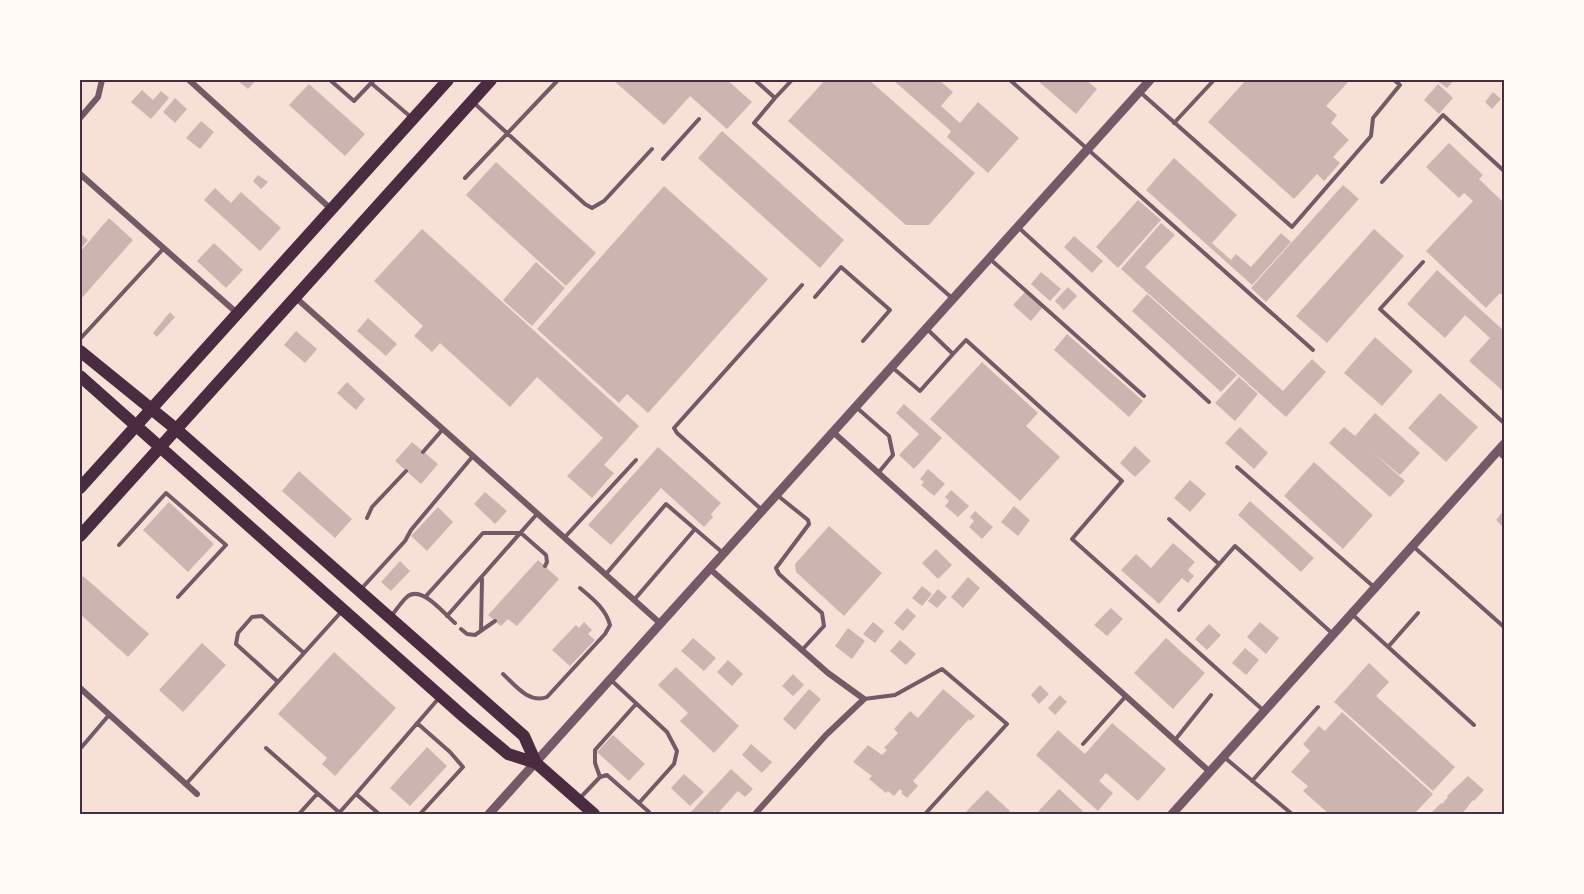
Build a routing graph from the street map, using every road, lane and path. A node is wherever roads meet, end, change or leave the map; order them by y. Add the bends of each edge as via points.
1 (102, 80) edge
2 (189, 80) edge
3 (330, 80) edge
4 (446, 80) edge
5 (491, 80) edge
6 (558, 80) edge
7 (755, 80) edge
8 (792, 80) edge
9 (1010, 80) edge
10 (1150, 80) edge
11 (1214, 80) edge
12 (1394, 80) edge
13 (373, 81) edge
14 (1139, 91) junction
15 (775, 98) junction
16 (472, 101) junction
17 (80, 118) edge
18 (412, 119) junction
19 (699, 119) dead end
20 (1174, 123) junction
21 (507, 133) junction
22 (1088, 148) junction
23 (652, 149) dead end
24 (663, 159) dead end
25 (1504, 171) edge
26 (80, 174) edge
27 (465, 178) dead end
28 (1382, 182) dead end
29 (331, 209) junction
30 (1018, 227) junction
31 (164, 248) junction
32 (989, 258) junction
33 (1423, 262) dead end
34 (802, 285) dead end
35 (295, 297) junction
36 (815, 297) dead end
37 (952, 299) junction
38 (237, 314) junction
39 (926, 329) junction
40 (80, 339) edge
41 (863, 341) dead end
42 (1313, 350) dead end
43 (80, 351) edge
44 (953, 354) junction
45 (891, 367) junction
46 (80, 376) edge
47 (1144, 396) dead end
48 (1209, 402) dead end
49 (855, 407) junction
50 (152, 409) junction
51 (1504, 423) edge
52 (136, 426) junction
53 (176, 429) junction
54 (443, 429) junction
55 (832, 432) junction
56 (1504, 444) edge
57 (160, 446) junction
58 (423, 452) dead end
59 (1501, 455) edge
60 (473, 456) junction
61 (636, 460) dead end
62 (1237, 466) dead end
63 (406, 471) dead end
64 (878, 473) junction
65 (80, 488) edge
66 (777, 495) junction
67 (763, 510) junction
68 (538, 514) junction
69 (367, 518) dead end
70 (1169, 519) dead end
71 (696, 529) junction
72 (521, 533) junction
73 (80, 536) edge
74 (565, 538) junction
75 (119, 545) dead end
76 (1414, 546) junction
77 (724, 553) junction
78 (1219, 564) junction
79 (544, 566) dead end
80 (710, 569) junction
81 (606, 575) junction
82 (482, 578) junction
83 (580, 588) dead end
84 (1375, 588) junction
85 (360, 591) junction
86 (426, 596) junction
87 (178, 597) dead end
88 (634, 600) junction
89 (342, 610) junction
90 (1179, 610) dead end
91 (1352, 614) junction
92 (1418, 614) dead end
93 (447, 616) junction
94 (390, 618) junction
95 (495, 621) dead end
96 (455, 623) dead end
97 (661, 624) junction
98 (1504, 627) edge
99 (461, 629) dead end
100 (481, 631) junction
101 (1334, 635) junction
102 (1388, 647) junction
103 (802, 650) junction
104 (304, 653) junction
105 (503, 674) dead end
106 (610, 680) junction
107 (278, 682) junction
108 (80, 688) edge
109 (1211, 695) dead end
110 (1126, 696) junction
111 (441, 697) junction
112 (864, 699) junction
113 (636, 704) junction
114 (1318, 707) dead end
115 (1264, 711) junction
116 (109, 715) junction
117 (417, 723) junction
118 (1474, 725) dead end
119 (1175, 740) junction
120 (1083, 744) dead end
121 (266, 748) dead end
122 (80, 749) edge
123 (1224, 756) junction
124 (536, 763) junction
125 (1210, 772) junction
126 (600, 777) junction
127 (1252, 781) junction
128 (186, 784) junction
129 (197, 794) dead end
130 (318, 794) junction
131 (356, 794) junction
132 (578, 800) junction
133 (639, 803) junction
134 (299, 814) edge
135 (340, 814) edge
136 (379, 814) edge
137 (424, 814) edge
138 (489, 814) edge
139 (594, 814) edge
140 (649, 814) edge
141 (755, 814) edge
142 (925, 814) edge
143 (1172, 814) edge
144 (1292, 814) edge

1 - 17 street via 98,97
2 - 29 street
3 - 13 lane via 354,101
4 - 18 main road
5 - 16 main road
6 - 21 lane
7 - 15 lane
8 - 15 lane
9 - 22 lane
10 - 14 street
11 - 20 lane
12 - 20 lane via 1400,85 1373,118 1371,136 1292,227
13 - 18 lane
14 - 20 lane
14 - 22 street
15 - 37 lane via 754,123
16 - 21 lane
16 - 35 main road
18 - 29 main road
19 - 24 lane
21 - 23 lane via 592,208 604,201
21 - 27 lane
22 - 30 street
22 - 42 lane
25 - 28 lane via 1443,115
26 - 31 street
29 - 38 main road
30 - 32 street
30 - 48 lane
31 - 38 street
31 - 40 lane
32 - 37 street
32 - 47 lane
33 - 51 lane via 1380,309
34 - 67 lane via 674,428
35 - 53 main road
35 - 54 street
36 - 41 lane via 842,267 890,310
37 - 39 street
38 - 50 main road
39 - 44 lane
39 - 45 street
43 - 50 main road
44 - 45 lane via 920,391
44 - 115 lane via 966,340 1122,481 1072,539
45 - 49 street
46 - 52 main road
49 - 55 street
49 - 64 lane via 889,436 893,455
50 - 52 main road
50 - 53 main road
52 - 57 main road
52 - 65 main road
53 - 57 main road
53 - 85 main road
54 - 58 lane
54 - 60 street
55 - 64 street
55 - 66 street
56 - 59 street
57 - 73 main road
57 - 89 main road
59 - 76 street
60 - 68 street
60 - 85 lane
61 - 74 lane
62 - 84 lane
63 - 69 lane via 372,507
64 - 110 street
66 - 67 street
66 - 103 lane via 809,524 776,568 822,613 825,621
67 - 77 street
68 - 72 lane
68 - 74 street
70 - 78 lane
71 - 77 lane
71 - 81 lane via 666,504
71 - 88 lane
72 - 79 lane via 546,555
72 - 82 lane
72 - 86 lane via 483,533
74 - 81 street
75 - 87 lane via 166,493 226,545
76 - 84 street
76 - 98 lane
77 - 80 street
78 - 90 lane
78 - 101 lane via 1235,546
80 - 97 street
80 - 103 street
81 - 88 street
82 - 93 lane
82 - 100 lane
83 - 105 lane via 608,616 610,625 605,634 547,697 529,697
84 - 91 street
85 - 94 main road
86 - 93 lane
86 - 94 lane via 409,595
88 - 97 street
89 - 104 lane
89 - 111 main road
91 - 101 street
91 - 102 lane
92 - 102 lane
93 - 96 lane
94 - 124 main road via 524,736
95 - 100 lane
97 - 106 street
99 - 100 lane via 476,635
101 - 115 street
102 - 118 lane
103 - 112 street
104 - 107 lane
104 - 107 lane via 262,616 252,617 238,633 236,644
106 - 113 lane
106 - 124 street
107 - 128 lane
108 - 116 street
109 - 119 lane
110 - 119 street
110 - 120 lane
111 - 117 lane
111 - 124 main road via 508,754
112 - 141 street
112 - 142 lane via 895,695 942,669 1007,724
113 - 126 lane via 595,750
113 - 133 lane via 667,732 677,751 674,764
114 - 127 lane
115 - 123 street
116 - 122 lane
116 - 128 street
117 - 131 lane
117 - 137 lane via 463,767
119 - 125 street
121 - 130 lane
123 - 125 street
123 - 127 lane
124 - 132 main road
124 - 138 street
125 - 143 street
126 - 132 lane
126 - 133 lane via 608,775
127 - 144 lane
128 - 129 street
130 - 134 lane
130 - 135 lane
131 - 135 lane
131 - 136 lane
132 - 139 main road
133 - 140 lane

